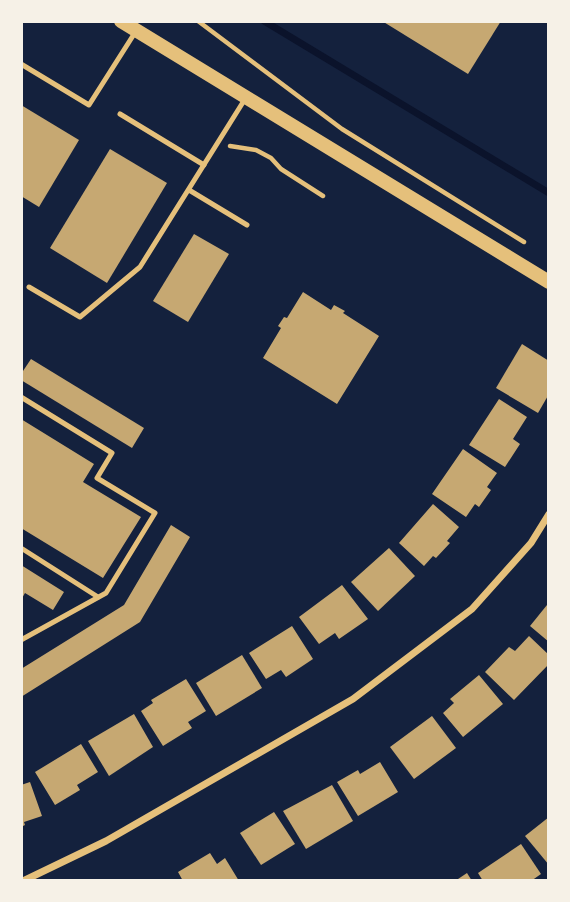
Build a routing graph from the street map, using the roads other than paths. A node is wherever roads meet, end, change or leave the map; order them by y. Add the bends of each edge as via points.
1 (126, 24) edge
2 (21, 64) edge
3 (246, 97) junction
4 (120, 114) dead end
5 (204, 165) junction
6 (190, 190) junction
7 (247, 225) dead end
8 (549, 282) edge
9 (29, 287) dead end
10 (21, 397) edge
11 (549, 514) edge
12 (21, 548) edge
13 (98, 597) junction
14 (21, 640) edge
15 (23, 881) edge

1 - 2 lane via 89,105
1 - 3 main road
3 - 5 lane
3 - 8 main road
4 - 5 lane
5 - 6 lane
6 - 7 lane
6 - 9 lane via 140,267 80,317
10 - 13 lane via 113,453 97,478 155,513 106,593
11 - 15 street via 531,543 472,609 353,699 106,842
12 - 13 lane
13 - 14 lane

